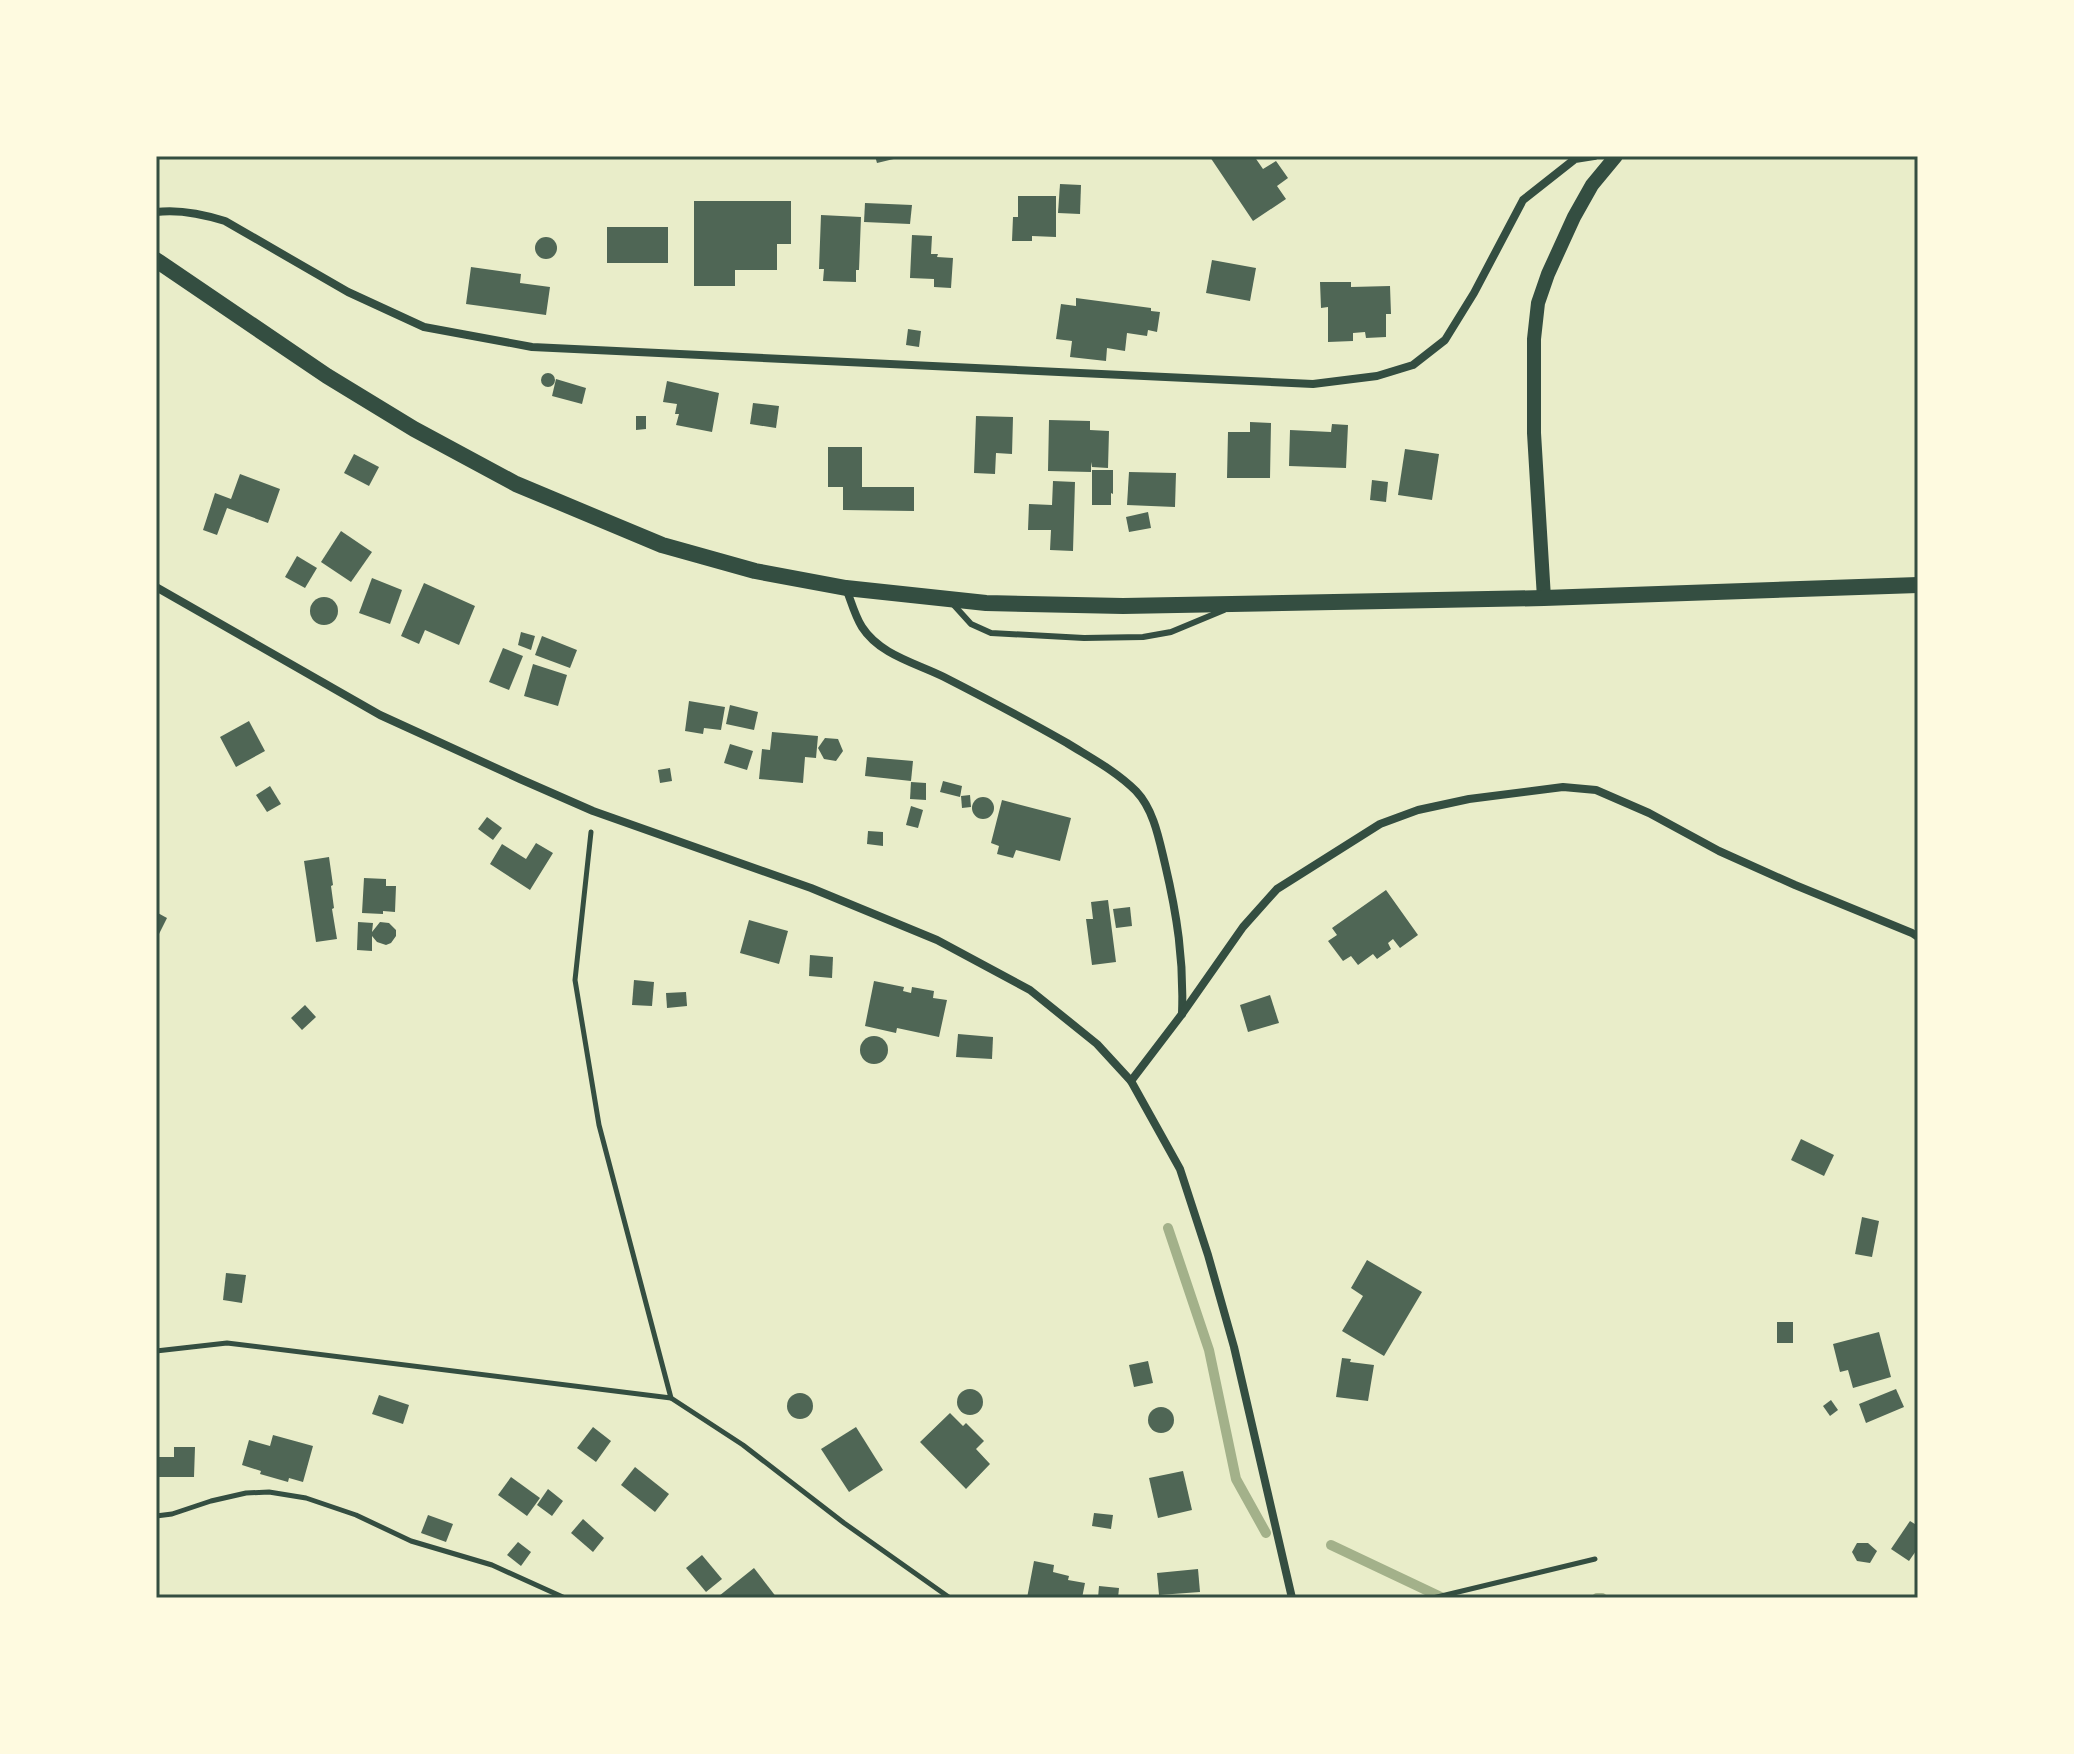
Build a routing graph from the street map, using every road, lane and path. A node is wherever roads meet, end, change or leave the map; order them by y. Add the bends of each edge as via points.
1 (1594, 156) edge
2 (1616, 156) edge
3 (156, 212) edge
4 (156, 260) edge
5 (1910, 583) edge
6 (156, 587) edge
7 (846, 588) junction
8 (1544, 598) junction
9 (949, 599) junction
10 (1235, 605) junction
11 (593, 811) junction
12 (1918, 937) edge
13 (1182, 1014) junction
14 (1131, 1081) junction
15 (156, 1351) edge
16 (671, 1398) junction
17 (156, 1516) edge
18 (1595, 1559) dead end
19 (565, 1598) edge
20 (950, 1598) edge
21 (1292, 1598) edge
22 (1433, 1598) edge

1 - 3 street via 1575,159 1523,200 1445,340 1413,365 1377,376 1313,384 532,347 424,327 348,292 225,221 203,214
2 - 8 street via 1574,217 1538,303 1534,433
4 - 7 main road via 339,384 516,484 662,545 755,571
5 - 8 main road
6 - 11 street via 380,715
7 - 9 main road
7 - 13 street via 863,629 892,654 1047,732 1111,769 1138,793 1160,841 1177,916
8 - 10 main road
9 - 10 main road
9 - 10 lane via 971,624 991,633 1084,638 1171,632
11 - 14 street via 811,888 937,940 1030,990 1097,1044
11 - 16 path via 575,980 599,1125
12 - 13 street via 1719,851 1596,790 1563,787 1469,799 1380,824 1277,889 1243,927
13 - 14 street
14 - 21 street via 1180,1169 1208,1255
15 - 16 path via 227,1343
16 - 20 path
17 - 19 path via 246,1493 306,1498 411,1541 492,1565
18 - 22 path

